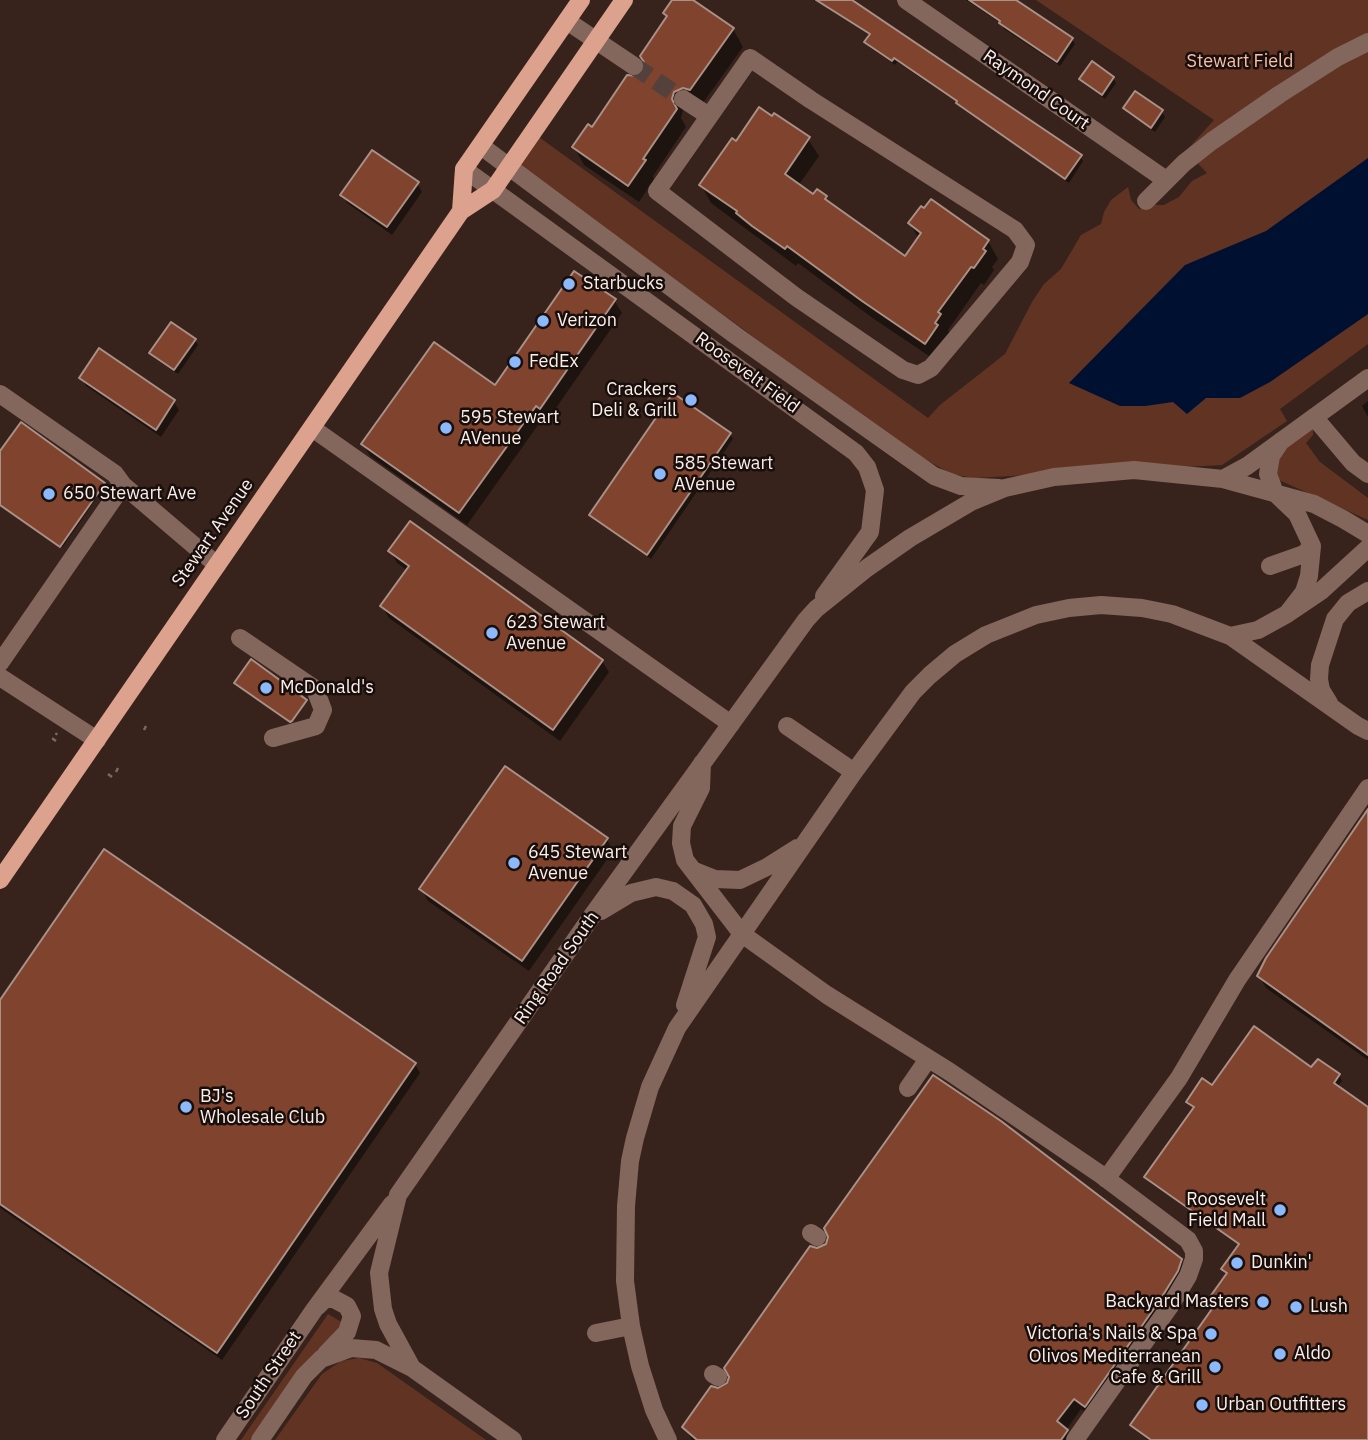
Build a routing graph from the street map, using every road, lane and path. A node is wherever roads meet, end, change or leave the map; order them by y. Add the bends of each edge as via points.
1 (581, 0) edge
2 (624, 0) edge
3 (906, 0) edge
4 (566, 21) junction
5 (596, 41) junction
6 (1368, 42) edge
7 (634, 66) tunnel mouth
8 (683, 99) tunnel mouth
9 (709, 116) junction
10 (481, 146) junction
11 (509, 167) junction
12 (464, 169) junction
13 (1166, 180) junction
14 (494, 190) junction
15 (1146, 201) dead end
16 (461, 211) junction
17 (1368, 378) edge
18 (0, 394) edge
19 (1314, 417) junction
20 (312, 428) junction
21 (1281, 441) junction
22 (1368, 474) edge
23 (1223, 479) junction
24 (123, 485) junction
25 (1006, 488) junction
26 (1275, 493) junction
27 (1368, 534) edge
28 (1312, 547) junction
29 (1368, 548) edge
30 (217, 565) junction
31 (1270, 566) dead end
32 (1368, 591) edge
33 (816, 609) junction
34 (1287, 614) junction
35 (1230, 636) junction
36 (240, 638) dead end
37 (0, 663) edge
38 (0, 677) edge
39 (1331, 706) junction
40 (731, 724) junction
41 (146, 726) dead end
42 (787, 726) dead end
43 (144, 730) dead end
44 (1368, 731) edge
45 (57, 733) dead end
46 (273, 738) dead end
47 (97, 740) junction
48 (56, 741) dead end
49 (702, 762) junction
50 (854, 772) junction
51 (108, 774) dead end
52 (112, 777) dead end
53 (1368, 788) edge
54 (803, 845) junction
55 (692, 869) junction
56 (0, 880) edge
57 (592, 916) junction
58 (742, 934) junction
59 (677, 1028) junction
60 (929, 1059) junction
61 (908, 1088) dead end
62 (1106, 1179) junction
63 (398, 1195) junction
64 (314, 1310) junction
65 (631, 1326) junction
66 (596, 1333) dead end
67 (321, 1359) junction
68 (412, 1368) junction
69 (225, 1440) edge
70 (260, 1440) edge
71 (513, 1440) edge
72 (668, 1440) edge
73 (1075, 1440) edge

1 - 4 main road
2 - 5 main road, Stewart Avenue
3 - 13 street, Raymond Court
4 - 5 street
4 - 10 main road
5 - 7 street
5 - 11 main road, Stewart Avenue
6 - 13 street via 1280,94
8 - 9 street
9 - 9 street via 657,191 796,297 902,370 918,375 931,368 1020,262 1026,245 1015,230 750,58
10 - 11 street, Roosevelt Field
10 - 12 main road
11 - 14 main road, Stewart Avenue
11 - 25 street, Roosevelt Field via 934,476 961,486
12 - 14 street, Roosevelt Field
12 - 16 main road
13 - 15 street
14 - 16 main road, Stewart Avenue
14 - 33 street, Roosevelt Field via 842,441 867,467 875,490 870,532
16 - 20 main road, Stewart Avenue
17 - 19 street
18 - 24 street via 115,474
19 - 21 street
19 - 22 street
20 - 30 main road, Stewart Avenue
20 - 40 street
21 - 23 street
21 - 26 street via 1271,456 1268,474
23 - 25 street via 1134,470 1054,477
23 - 26 street
24 - 30 street
24 - 37 street
25 - 33 street, Ring Road South via 971,502 910,538
26 - 27 street via 1314,505
26 - 28 street via 1297,514
28 - 31 street
28 - 34 street via 1304,592
29 - 34 street via 1321,592
30 - 47 main road, Stewart Avenue
32 - 39 street via 1348,603 1335,619 1320,665 1321,690
33 - 40 street, Ring Road South
34 - 35 street via 1258,630
35 - 39 street
35 - 50 street via 1142,608 1101,605 1036,615 986,635 930,675
36 - 46 street via 315,689 323,710 316,726
38 - 47 street
39 - 44 street
40 - 49 street, Ring Road South
41 - 43 path
42 - 50 street
45 - 48 path
47 - 56 main road, Stewart Avenue
49 - 55 street via 701,788 682,826 681,843
49 - 57 street, Ring Road South
50 - 54 street
51 - 52 path
53 - 62 street via 1237,980 1179,1078
54 - 55 street via 740,880 715,879
54 - 58 street
55 - 58 street
57 - 59 street via 631,893 656,887 682,895 698,912 706,944
57 - 63 street, Ring Road South
58 - 59 street
58 - 60 street
59 - 65 street via 650,1087 632,1149 625,1219
60 - 61 street
60 - 62 street
62 - 73 street via 1188,1240 1195,1259 1170,1306
63 - 64 street, South Street
63 - 68 street, Ring Road South via 379,1273 388,1324
64 - 67 street, South Street via 334,1298 348,1306 352,1316 347,1332
64 - 69 street, South Street
65 - 66 street
65 - 72 street via 647,1389
67 - 68 street, South Street via 351,1348 376,1350
67 - 70 street, South Street
68 - 71 street, South Street

